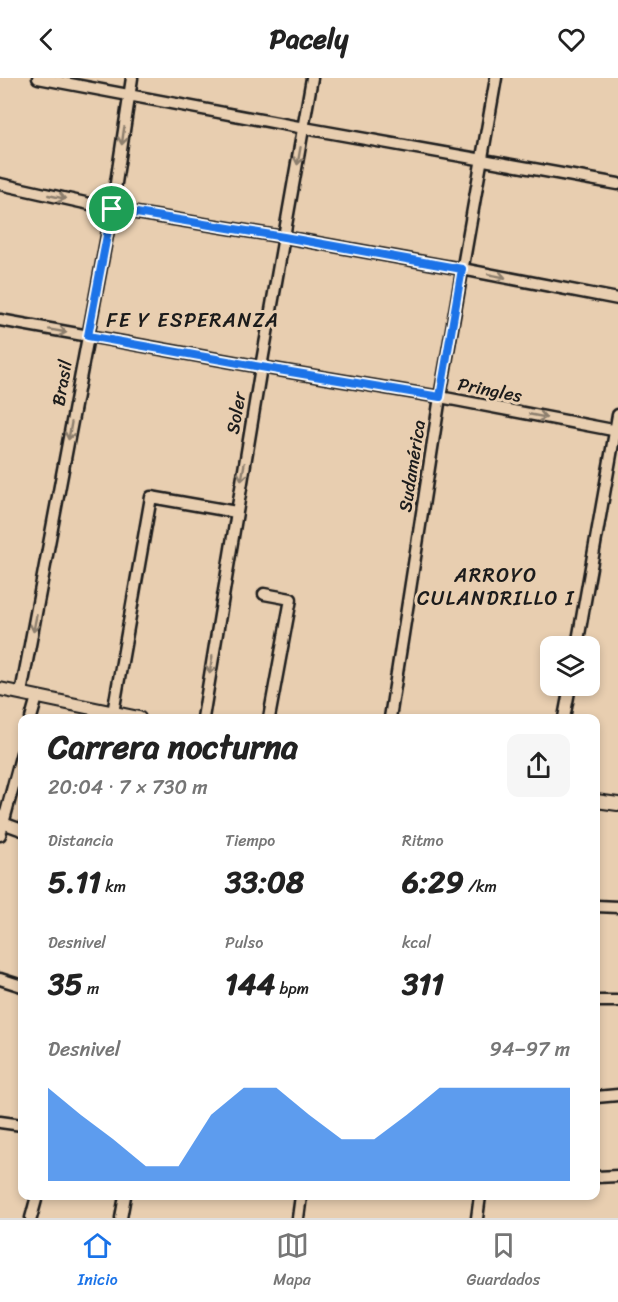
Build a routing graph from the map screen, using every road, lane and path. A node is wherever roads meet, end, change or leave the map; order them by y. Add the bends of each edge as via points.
1 (38, 78) edge
2 (132, 78) edge
3 (312, 78) edge
4 (496, 78) edge
5 (129, 94) junction
6 (304, 128) junction
7 (481, 160) junction
8 (0, 184) edge
9 (618, 184) edge
10 (112, 209) junction
11 (284, 237) junction
12 (462, 269) junction
13 (618, 299) edge
14 (0, 321) edge
15 (88, 336) junction
16 (261, 367) junction
17 (440, 397) junction
18 (618, 415) edge
19 (617, 431) edge
20 (236, 512) junction
21 (264, 594) dead end
22 (579, 636) edge
23 (0, 689) edge
24 (21, 693) junction
25 (568, 696) edge
26 (37, 697) junction
27 (113, 713) junction
28 (32, 714) edge
29 (116, 714) edge
30 (204, 714) edge
31 (270, 714) edge
32 (391, 714) edge
33 (565, 714) edge
34 (18, 767) edge
35 (600, 802) edge
36 (618, 804) edge
37 (2, 823) edge
38 (18, 829) edge
39 (0, 835) edge
40 (600, 906) edge
41 (618, 907) edge
42 (0, 979) edge
43 (18, 985) edge
44 (600, 1001) edge
45 (618, 1001) edge
46 (618, 1095) edge
47 (600, 1096) edge
48 (0, 1122) edge
49 (18, 1124) edge
50 (618, 1176) edge
51 (600, 1177) edge
52 (36, 1200) edge
53 (124, 1200) edge
54 (300, 1200) edge
55 (479, 1200) edge
56 (32, 1218) edge
57 (121, 1218) edge
58 (298, 1218) edge
59 (477, 1218) edge

1 - 5 street
2 - 5 street, Brasil
3 - 6 street, Soler
4 - 7 street, Sudamérica
5 - 6 street
5 -> 10 street, Brasil
6 - 7 street
6 -> 11 street, Soler
7 - 9 street
7 - 12 street, Sudamérica
8 -> 10 street
10 - 11 street
10 - 15 street, Brasil
11 - 12 street
11 - 16 street, Soler
12 -> 13 street
12 - 17 street, Sudamérica
14 -> 15 street, Pringles
15 - 16 street, Pringles
15 -> 24 street, Brasil
16 - 17 street, Pringles
16 -> 20 street, Soler
17 -> 19 street, Pringles
17 - 32 street, Sudamérica
18 - 19 street
19 - 22 street
20 - 27 street via 151,497
20 -> 30 street, Soler
21 - 31 street via 291,599
23 - 24 main road
24 - 26 main road
25 - 33 street
26 - 27 main road
26 - 28 street
27 - 29 main road
34 - 37 street
35 - 36 main road
37 - 38 street
37 - 39 street
40 - 41 street
42 - 43 street
44 - 45 street
46 - 47 street
48 - 49 street
50 - 51 street
52 - 56 street
53 - 57 street
54 - 58 street
55 - 59 street

